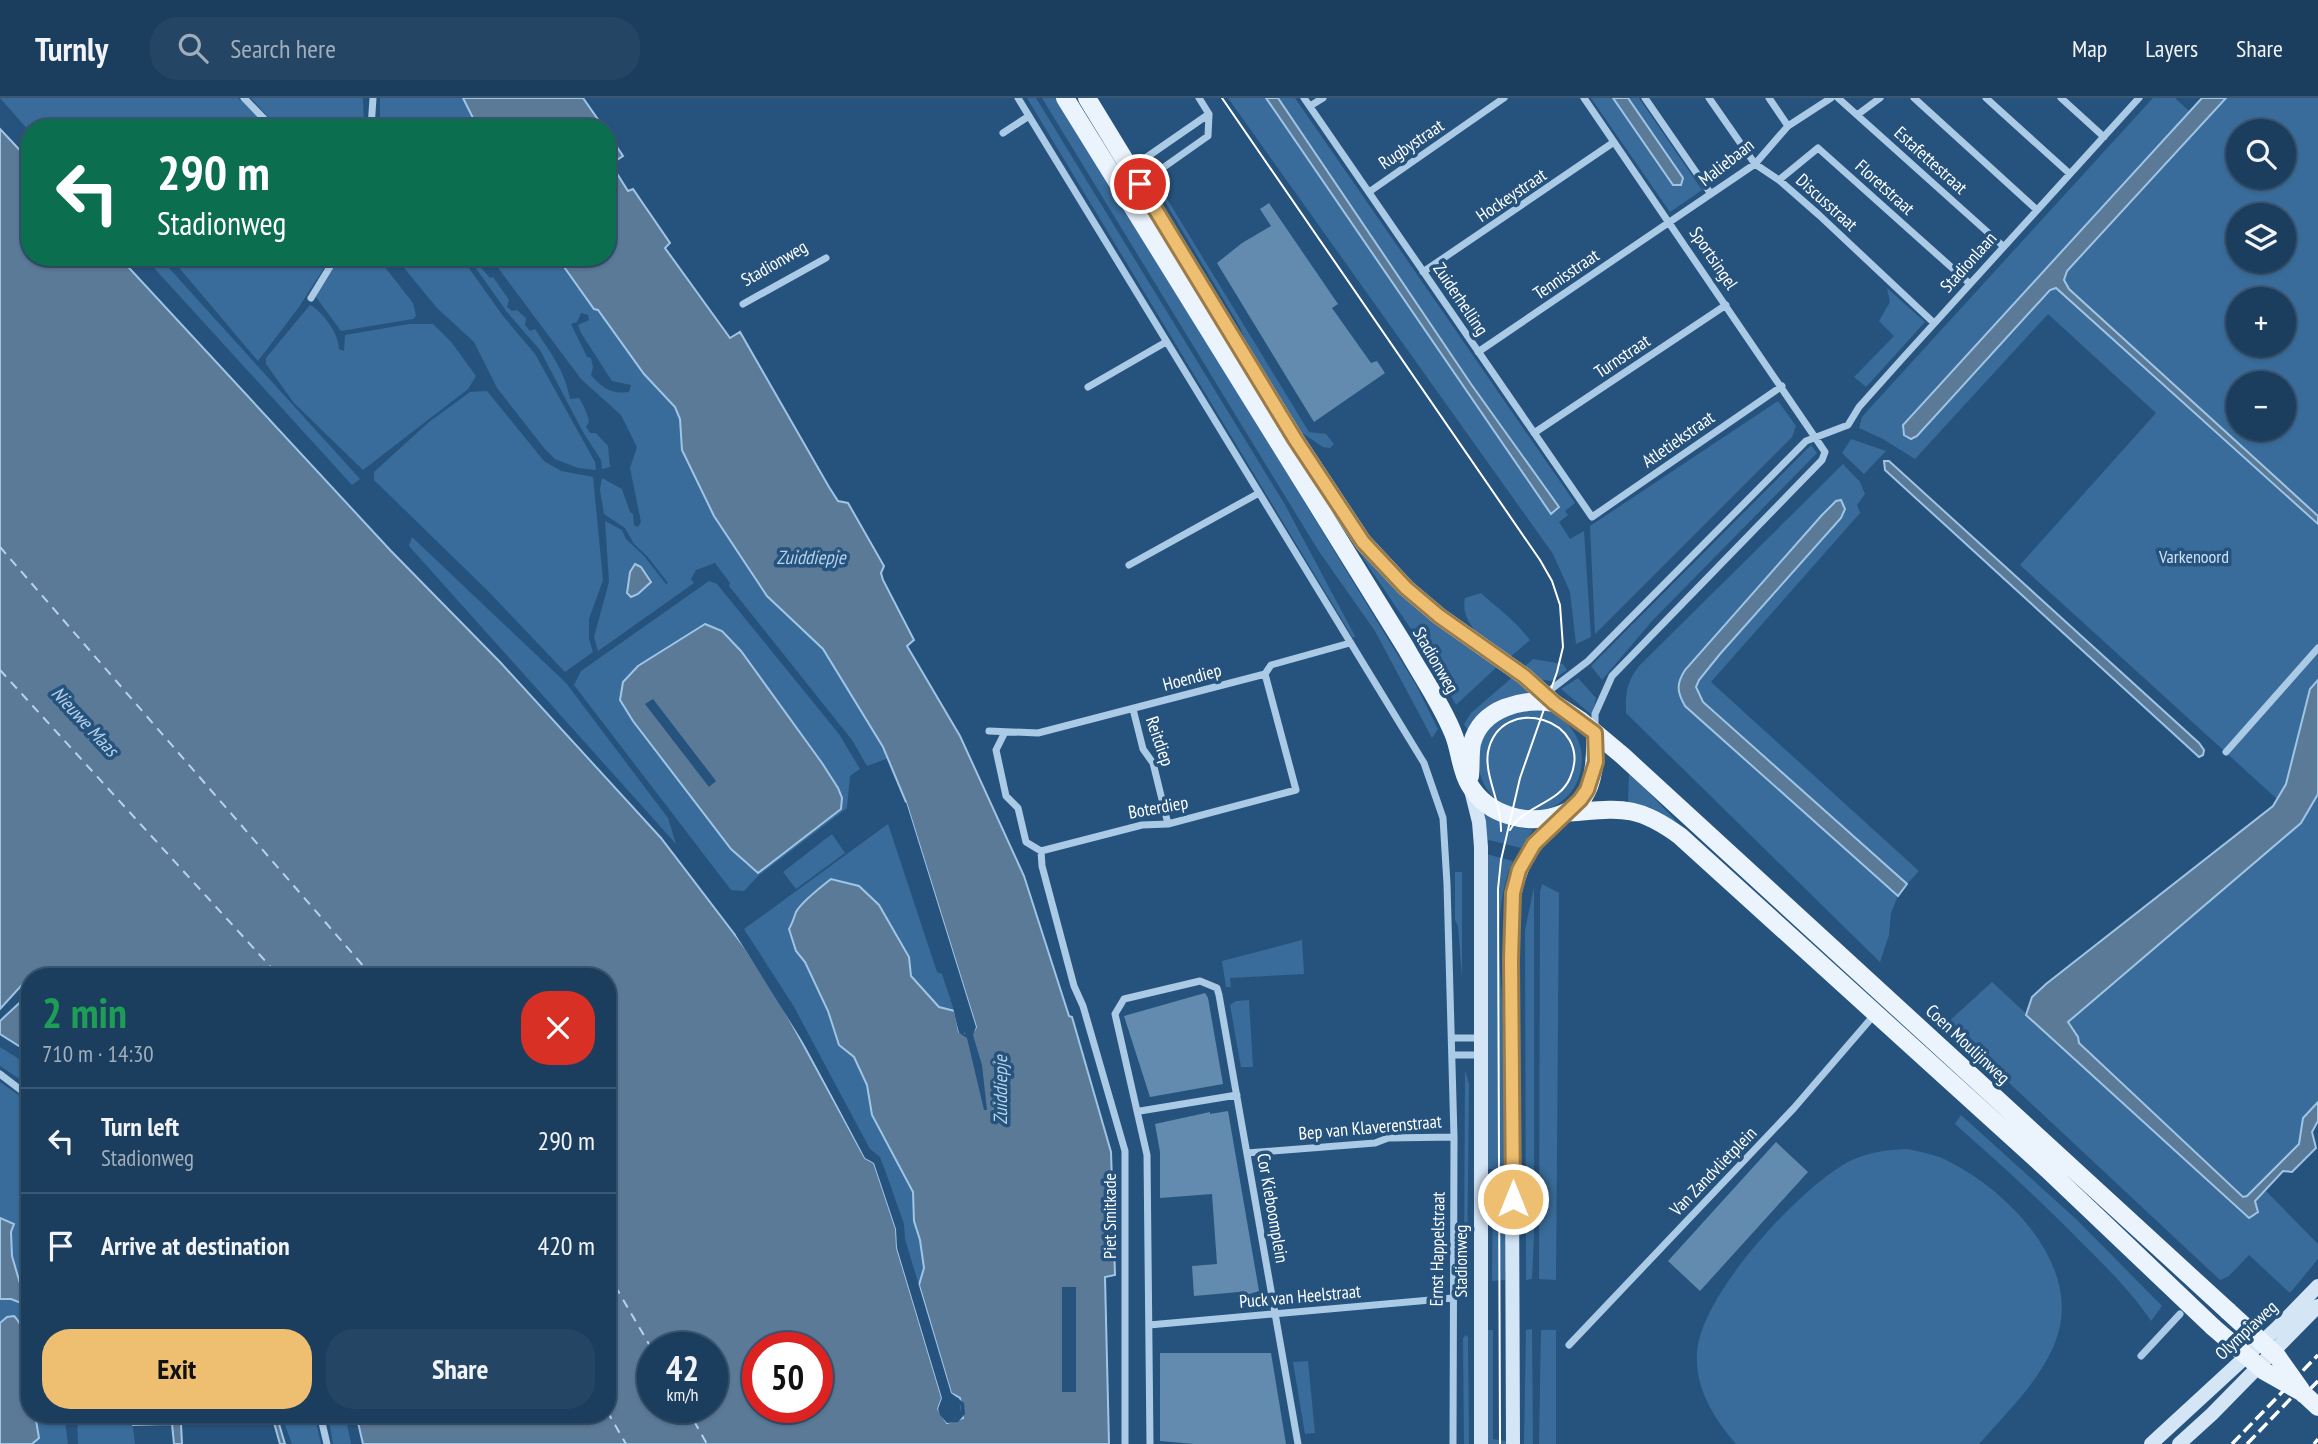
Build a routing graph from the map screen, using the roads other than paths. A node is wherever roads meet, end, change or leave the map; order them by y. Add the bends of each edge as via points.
1 (244, 98) edge
2 (373, 98) edge
3 (1018, 98) edge
4 (1065, 98) edge
5 (1087, 98) edge
6 (1199, 98) edge
7 (1304, 98) edge
8 (1323, 98) edge
9 (1504, 98) edge
10 (1584, 98) edge
11 (1644, 98) edge
12 (1709, 98) edge
13 (1769, 98) edge
14 (1830, 98) edge
15 (1838, 98) edge
16 (1880, 98) edge
17 (1914, 98) edge
18 (1986, 98) edge
19 (2061, 98) edge
20 (2139, 98) edge
21 (1310, 106) junction
22 (1209, 114) junction
23 (1857, 115) junction
24 (1030, 116) junction
25 (264, 119) edge
26 (372, 119) edge
27 (1788, 126) junction
28 (1003, 132) dead end
29 (2104, 138) junction
30 (1615, 142) junction
31 (1755, 164) junction
32 (1130, 169) junction
33 (2070, 174) junction
34 (1779, 180) junction
35 (1140, 184) junction
36 (1119, 186) junction
37 (1369, 192) junction
38 (1711, 194) junction
39 (2036, 210) junction
40 (1671, 222) junction
41 (2003, 246) junction
42 (826, 258) dead end
43 (331, 266) edge
44 (1423, 272) junction
45 (1969, 283) junction
46 (311, 298) dead end
47 (743, 304) dead end
48 (1726, 305) junction
49 (1934, 323) junction
50 (1167, 342) junction
51 (1478, 352) junction
52 (1782, 386) junction
53 (1088, 387) dead end
54 (1534, 433) junction
55 (1816, 437) junction
56 (1259, 494) junction
57 (1592, 517) joint
58 (1129, 565) dead end
59 (1350, 643) junction
60 (2318, 648) edge
61 (1265, 674) junction
62 (1545, 694) junction
63 (1133, 709) junction
64 (989, 731) dead end
65 (1005, 732) junction
66 (1595, 733) junction
67 (2226, 752) dead end
68 (1469, 785) junction
69 (1566, 813) junction
70 (1168, 824) junction
71 (1041, 851) junction
72 (1875, 1014) junction
73 (1452, 1038) junction
74 (1482, 1038) junction
75 (1452, 1055) junction
76 (1482, 1055) junction
77 (0, 1074) edge
78 (21, 1090) edge
79 (1237, 1095) junction
80 (1140, 1111) junction
81 (1454, 1137) junction
82 (1247, 1153) junction
83 (2318, 1286) edge
84 (1453, 1298) junction
85 (2318, 1306) edge
86 (1275, 1314) junction
87 (2180, 1314) dead end
88 (1149, 1325) junction
89 (1569, 1345) dead end
90 (2141, 1356) dead end
91 (2303, 1393) junction
92 (2199, 1401) junction
93 (2318, 1407) edge
94 (2212, 1414) junction
95 (322, 1423) edge
96 (327, 1444) edge
97 (1125, 1444) edge
98 (1150, 1444) edge
99 (1298, 1444) edge
100 (1453, 1444) edge
101 (1481, 1444) edge
102 (1513, 1444) edge
103 (2151, 1444) edge
104 (2179, 1444) edge

1 - 25 street
2 - 26 street
3 - 24 street
4 - 36 main road, Stadionweg
5 - 32 main road, Stadionweg
6 - 22 street
7 - 21 street, Zuiderhelling
8 - 21 street
9 - 37 street, Rugbystraat
10 - 30 street, Sportsingel
11 - 38 street
12 - 31 street, Discusstraat
13 - 27 street
14 - 27 street, Maliebaan
15 - 23 street, Estafettestraat
16 - 23 street
17 - 39 street
18 - 33 street
19 - 29 street
20 - 29 street, Stadionlaan
21 - 37 street, Zuiderhelling
22 - 32 street
22 - 35 street via 1205,140
23 - 41 street, Estafettestraat
24 - 28 street
24 - 50 street
27 - 31 street, Maliebaan
29 - 33 street, Stadionlaan
30 - 40 street, Sportsingel
30 - 44 street, Hockeystraat
31 - 34 street, Discusstraat
31 - 38 street, Maliebaan
32 - 35 main road, Stadionweg
32 - 36 street
33 - 39 street, Stadionlaan
34 - 45 street, Floretstraat via 1818,148
34 - 49 street, Discusstraat
35 - 36 street
35 - 62 main road, Stadionweg via 1363,542 1439,616
36 - 68 main road, Stadionweg via 1406,648 1453,733
37 - 44 street, Zuiderhelling
38 - 40 street, Maliebaan
39 - 41 street, Stadionlaan
40 - 48 street, Sportsingel
40 - 51 street, Tennisstraat
41 - 45 street, Stadionlaan
42 - 47 street, Stadionweg
43 - 46 street
44 - 51 street, Zuiderhelling
45 - 49 street, Stadionlaan
48 - 52 street, Sportsingel
48 - 54 street, Turnstraat
49 - 55 street, Stadionlaan via 1848,425
50 - 53 street
50 - 56 street
51 - 54 street, Zuiderhelling
52 - 55 street, Sportsingel
52 - 57 street, Atletiekstraat
54 - 57 street, Zuiderhelling
55 - 62 street, Stadionlaan via 1806,441 1588,661
55 - 66 street via 1825,452 1822,460 1612,676 1595,714
56 - 58 street
56 - 59 street
59 - 61 street, Hoendiep via 1271,665
59 - 73 street, Ernst Happelstraat via 1424,763 1443,818
60 - 67 street
61 - 63 street, Hoendiep
61 - 70 street, Boterdiep via 1296,790
62 - 66 main road, Stadionweg
62 - 68 main road, Stadionweg via 1503,709 1482,725 1472,743
63 - 65 street, Hoendiep via 1038,733
63 - 70 street, Reitdiep
64 - 65 street, Hoendiep
65 - 71 street via 996,750 1006,796 1018,808 1026,842
66 - 69 main road via 1591,780
66 - 91 main road, Coen Moulijnweg, bridge via 2277,1356
68 - 69 main road via 1501,813 1517,819 1535,821
68 - 74 main road, Stadionweg via 1482,847
69 - 72 main road, Coen Moulijnweg via 1625,809 1665,825
69 - 102 main road via 1526,857 1516,881 1511,914
70 - 71 street, Boterdiep via 1142,825
71 - 97 street, Piet Smitkade via 1074,986 1125,1151
72 - 89 street, Van Zandvlietplein via 1794,1108
72 - 91 main road, Coen Moulijnweg, bridge via 2213,1327 2264,1371
73 - 74 street
73 - 75 street, Ernst Happelstraat
74 - 76 main road, Stadionweg
75 - 76 street
75 - 81 street, Ernst Happelstraat
76 - 101 main road, Stadionweg
77 - 78 street
79 - 80 street
79 - 80 street, Cor Kieboomplein via 1217,988 1208,982 1194,982 1124,999 1115,1014
79 - 82 street, Cor Kieboomplein
80 - 88 street via 1147,1156
81 - 82 street, Bep van Klaverenstraat via 1388,1138 1375,1143
81 - 84 street, Ernst Happelstraat
82 - 86 street, Cor Kieboomplein
83 - 92 main road, Olympiaweg
84 - 86 street, Puck van Heelstraat
84 - 100 street, Ernst Happelstraat
85 - 94 main road, Olympiaweg
86 - 88 street, Puck van Heelstraat
86 - 99 street, Cor Kieboomplein
87 - 90 street
88 - 98 street
91 - 93 main road, Coen Moulijnweg, bridge
92 - 94 main road
92 - 103 main road, Olympiaweg
94 - 104 main road, Olympiaweg
95 - 96 street

